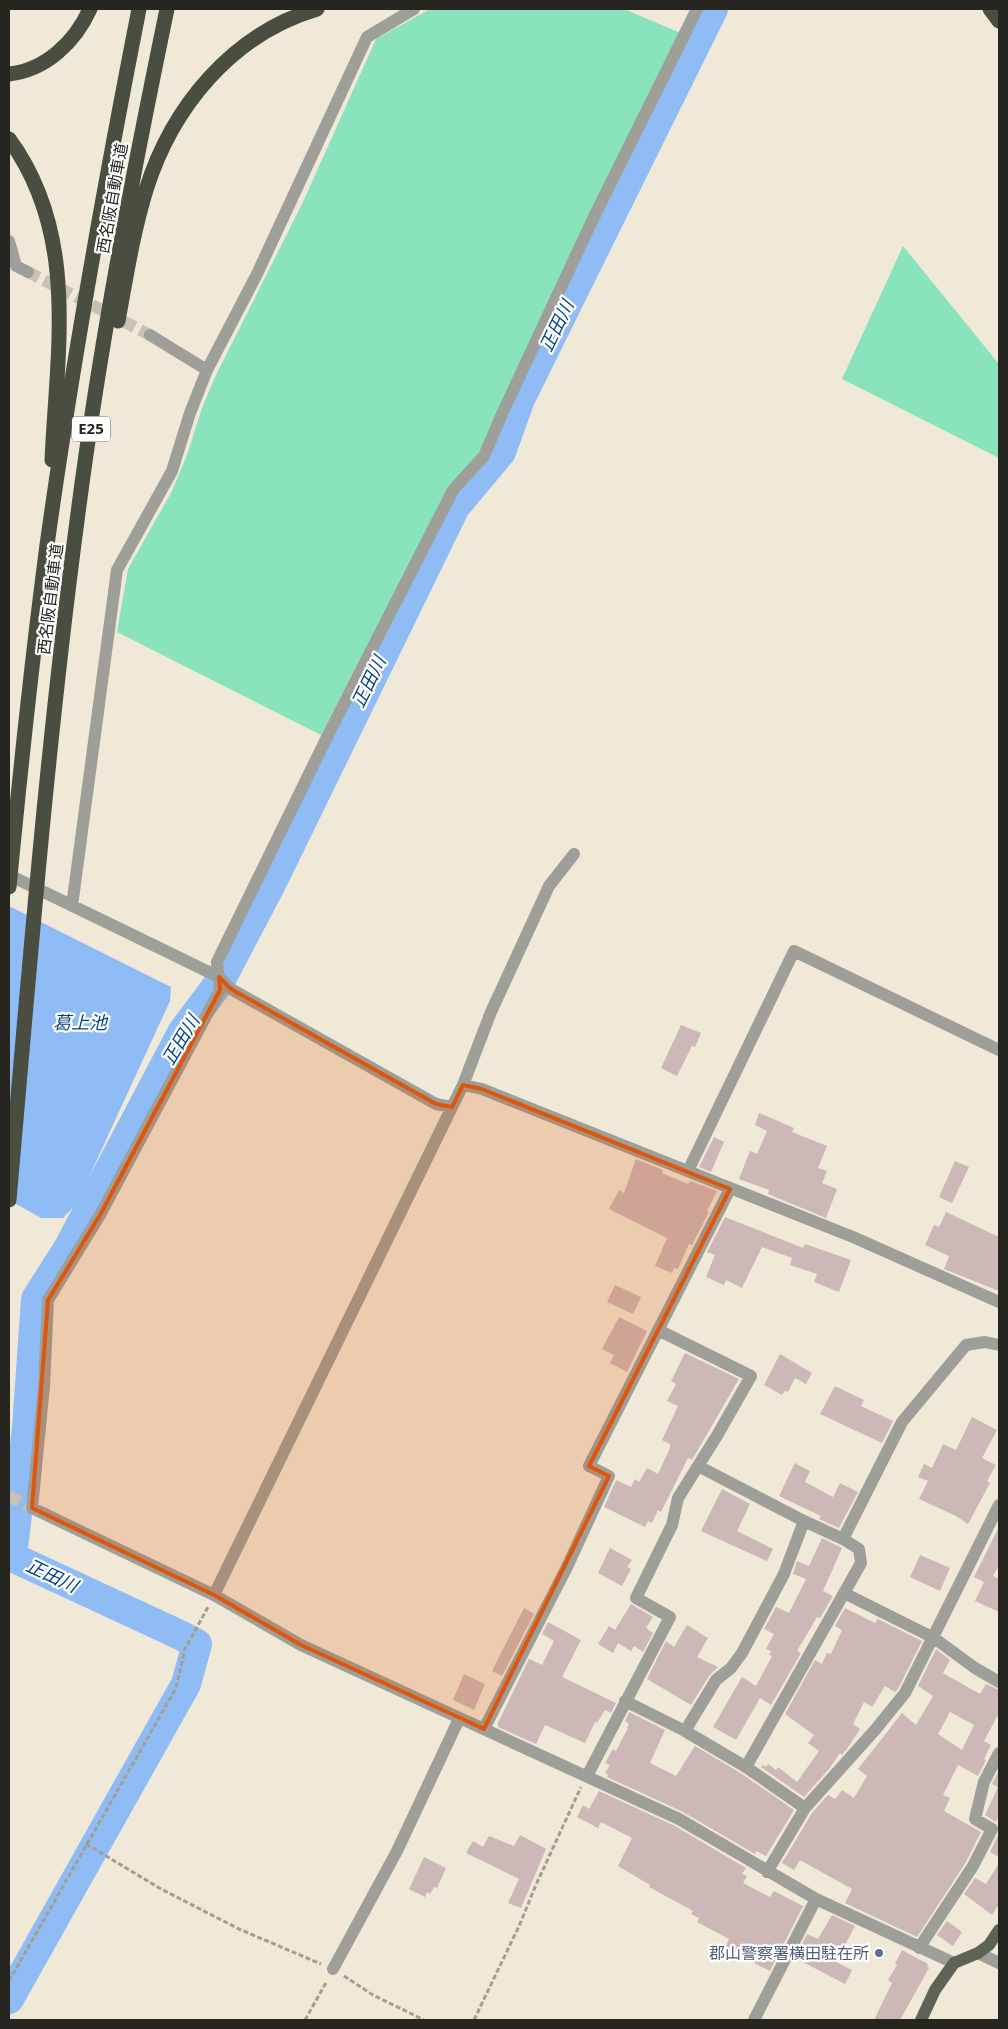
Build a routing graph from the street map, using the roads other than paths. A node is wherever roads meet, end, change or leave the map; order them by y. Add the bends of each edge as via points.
1 (90, 9) edge
2 (139, 9) edge
3 (166, 9) edge
4 (317, 9) edge
5 (414, 9) edge
6 (697, 9) edge
7 (990, 9) edge
8 (999, 21) edge
9 (9, 74) edge
10 (9, 139) edge
11 (9, 241) edge
12 (28, 272) tunnel mouth
13 (150, 335) tunnel mouth
14 (207, 370) junction
15 (77, 519) junction
16 (47, 546) junction
17 (574, 854) dead end
18 (9, 875) edge
19 (9, 887) edge
20 (72, 906) junction
21 (219, 977) junction
22 (999, 1050) edge
23 (463, 1085) junction
24 (452, 1107) junction
25 (688, 1171) junction
26 (730, 1189) junction
27 (9, 1200) edge
28 (999, 1302) edge
29 (658, 1330) junction
30 (999, 1345) edge
31 (698, 1466) junction
32 (999, 1505) edge
33 (804, 1521) junction
34 (843, 1539) junction
35 (844, 1593) junction
36 (214, 1595) junction
37 (934, 1638) junction
38 (999, 1682) edge
39 (625, 1701) junction
40 (459, 1719) junction
41 (484, 1729) junction
42 (685, 1731) junction
43 (999, 1752) edge
44 (746, 1767) junction
45 (587, 1776) junction
46 (805, 1808) junction
47 (767, 1872) junction
48 (816, 1900) junction
49 (999, 1930) edge
50 (919, 1948) junction
51 (978, 1953) junction
52 (954, 1963) junction
53 (999, 1963) edge
54 (333, 1969) road end
55 (754, 2020) edge
56 (921, 2020) edge

1 - 9 highway via 70,41 51,58 31,69
2 - 16 highway, 西名阪自動車道 / E25 via 80,332
3 - 15 highway, 西名阪自動車道 / E25 via 104,337
4 - 15 highway via 276,25 246,42 218,67 175,124 159,156 146,190 136,232
5 - 14 street via 367,37 257,274
6 - 21 street via 591,223 484,456 453,490 329,733 217,962
7 - 8 highway
10 - 16 highway via 40,195 49,221 58,270 60,316
11 - 12 street via 16,266
13 - 14 street
14 - 20 street via 172,471 117,570
15 - 27 highway, 西名阪自動車道 / E25 via 40,854
16 - 19 highway, 西名阪自動車道 / E25
17 - 23 street via 549,886 491,1012
18 - 20 street
20 - 21 street
21 - 24 street via 231,989 436,1104
21 - 36 street via 220,990 100,1215 48,1300 44,1386 32,1508
22 - 25 street via 794,951
23 - 24 street
23 - 25 street
24 - 36 street
25 - 26 street
26 - 28 street via 853,1237
26 - 29 street
29 - 31 street via 751,1376
29 - 41 street via 589,1466 609,1476 567,1567
30 - 34 street via 985,1342 966,1344 923,1395 902,1422
31 - 33 street
31 - 39 street via 678,1498 672,1525 636,1598 670,1617
32 - 37 street
33 - 34 street
33 - 42 street via 784,1574 742,1653 716,1680
34 - 35 street via 859,1550 861,1563
35 - 37 street
35 - 44 street
36 - 40 street via 301,1645
37 - 38 street
37 - 46 street via 905,1693
39 - 42 street
39 - 45 street
40 - 41 street
40 - 54 street via 397,1851
41 - 45 street
42 - 44 street
43 - 50 street via 984,1782 975,1820 992,1829 973,1866
44 - 46 street
45 - 47 street via 679,1819
46 - 47 street
47 - 48 street
48 - 50 street
48 - 55 street
49 - 51 main road via 989,1945
50 - 52 street
51 - 52 main road
51 - 53 street
52 - 56 main road via 935,1990

